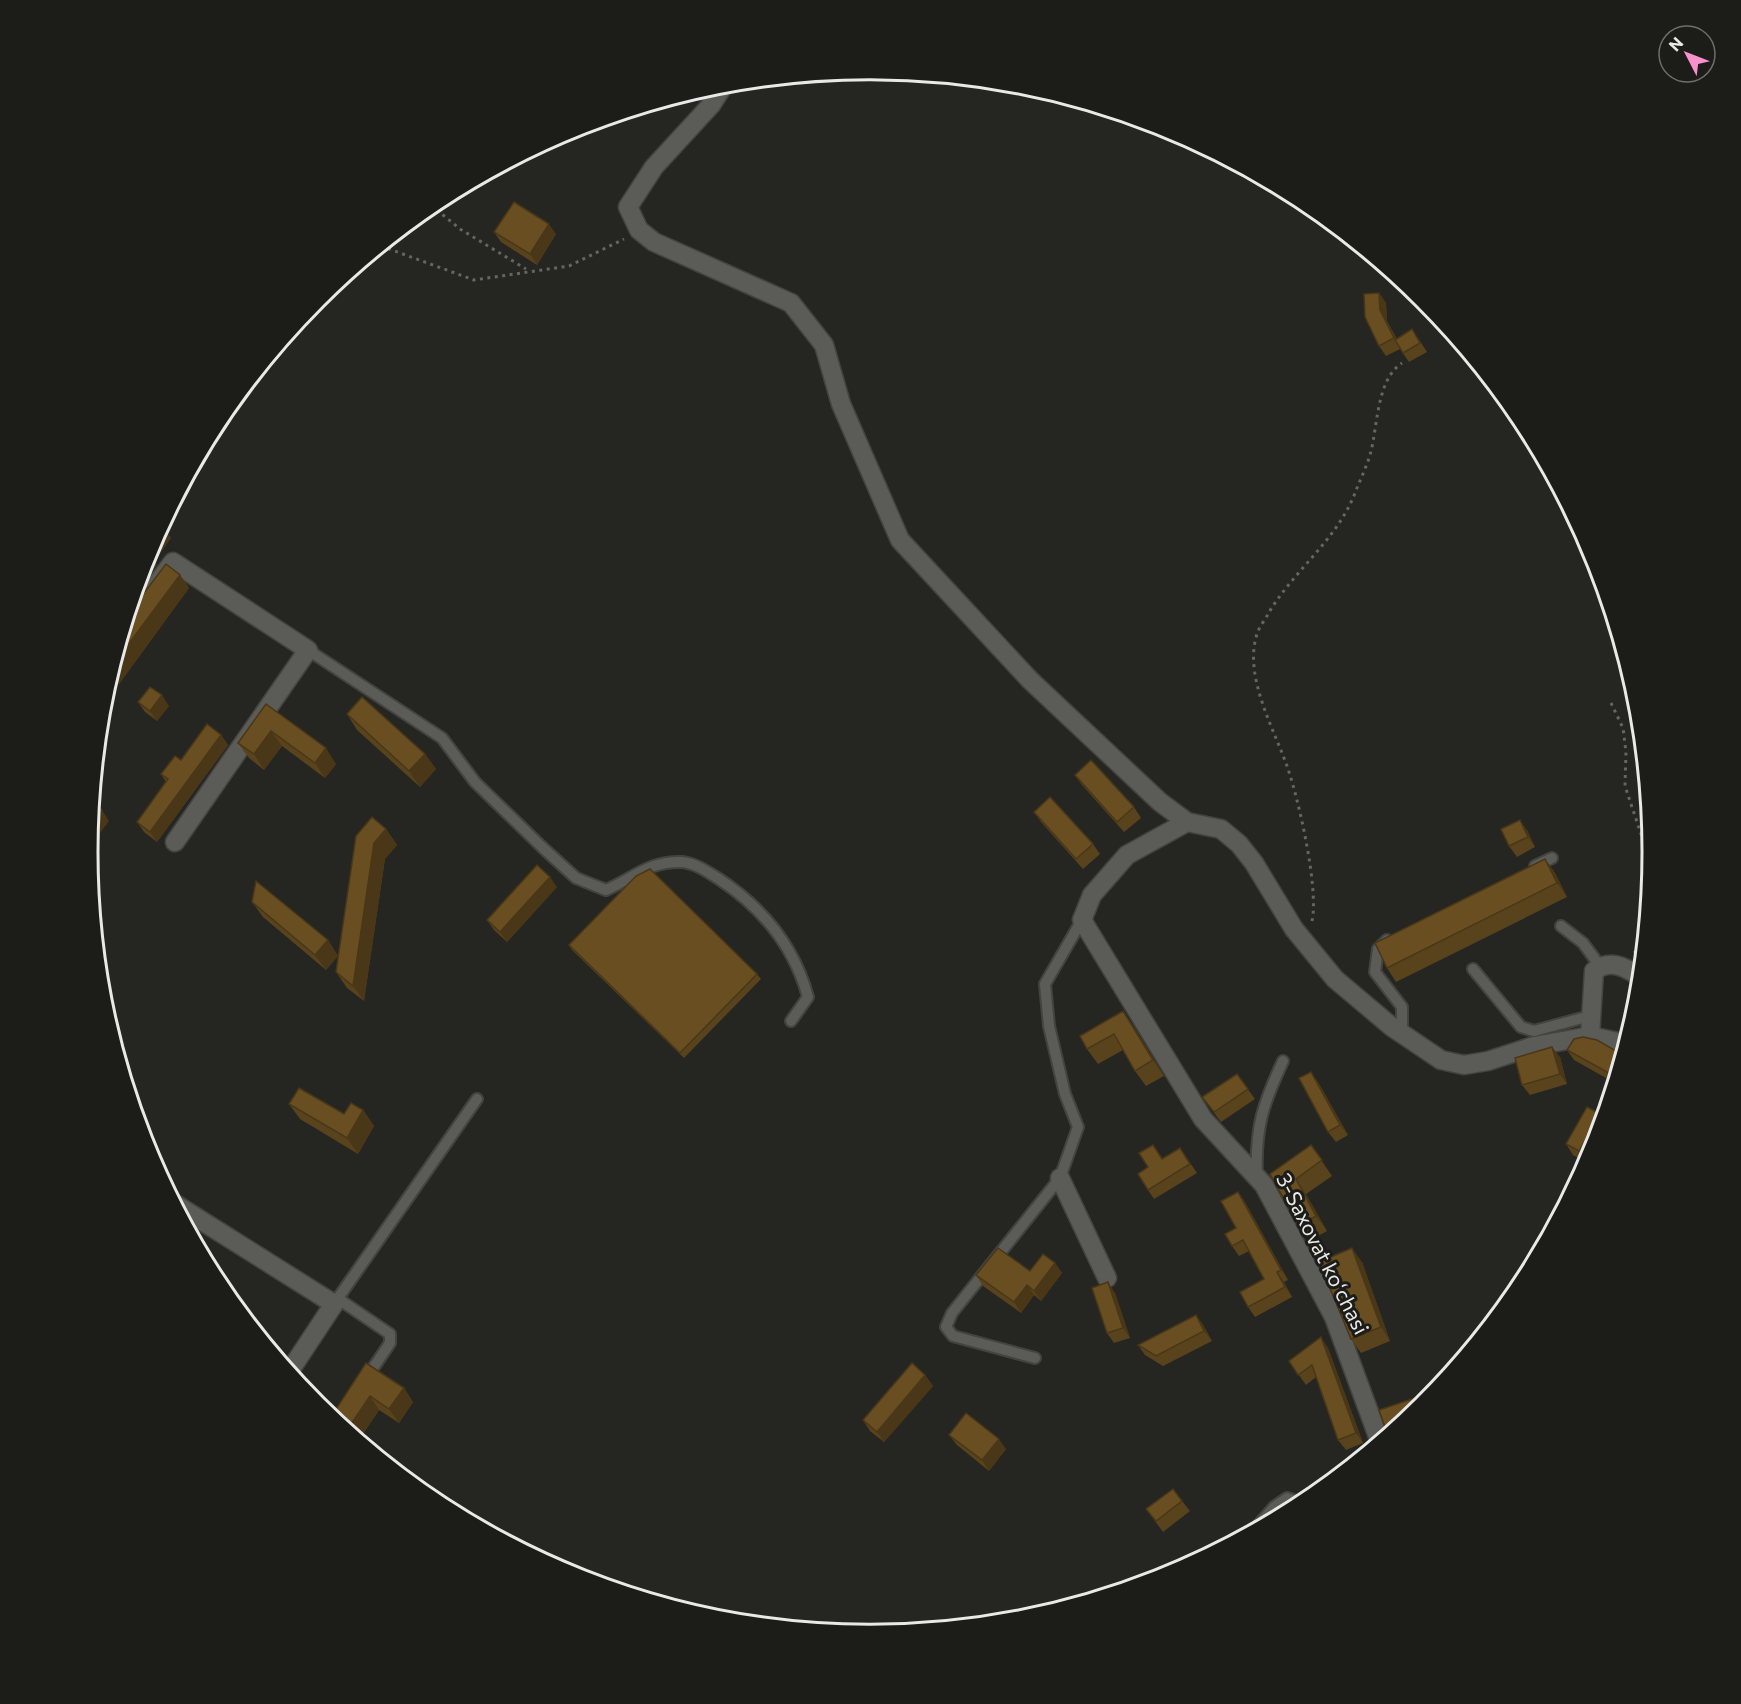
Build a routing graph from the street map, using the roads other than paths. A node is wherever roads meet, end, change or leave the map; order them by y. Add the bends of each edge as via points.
1 (718, 95) edge
2 (146, 598) edge
3 (308, 650) junction
4 (1187, 822) junction
5 (175, 842) dead end
6 (1552, 858) dead end
7 (1522, 873) edge
8 (1082, 920) junction
9 (1561, 926) dead end
10 (1393, 937) edge
11 (1600, 966) junction
12 (1473, 969) dead end
13 (1633, 972) edge
14 (1590, 1016) junction
15 (791, 1021) dead end
16 (1402, 1034) junction
17 (1590, 1036) junction
18 (1619, 1042) edge
19 (1283, 1060) dead end
20 (477, 1099) dead end
21 (1257, 1176) junction
22 (1060, 1178) junction
23 (187, 1211) edge
24 (1107, 1278) dead end
25 (335, 1301) junction
26 (1035, 1358) dead end
27 (294, 1365) edge
28 (357, 1393) edge
29 (1377, 1435) edge
30 (1291, 1499) edge
31 (1268, 1514) edge

1 - 4 street via 654,167 628,207 639,231 654,242 790,303 824,345 841,404 900,540 1030,680 1160,802
2 - 3 street via 173,561
3 - 5 street
3 - 15 lane via 442,738 475,782 576,878 606,890 645,868 684,862 732,888 760,910 800,968 808,997
4 - 8 street via 1127,855 1092,895
4 - 16 street via 1221,829 1239,844 1294,929 1335,979
6 - 7 lane
8 - 21 street, 3-Saxovat koʻchasi via 1203,1119
8 - 22 lane via 1045,984 1049,1026 1065,1094 1078,1128
9 - 11 lane via 1583,943
10 - 16 lane via 1378,950 1375,972 1402,1007
11 - 13 street via 1610,964
11 - 14 street via 1594,971
12 - 14 lane via 1521,1027 1534,1031
14 - 17 street
16 - 17 street via 1441,1060 1464,1065
17 - 18 street
19 - 21 lane via 1263,1104 1256,1149
20 - 25 lane
21 - 29 street, 3-Saxovat koʻchasi via 1334,1317
22 - 24 street
22 - 26 lane via 951,1313 946,1327 953,1336
23 - 25 street
25 - 27 street
25 - 28 lane via 390,1334 390,1343
30 - 31 lane via 1287,1498

